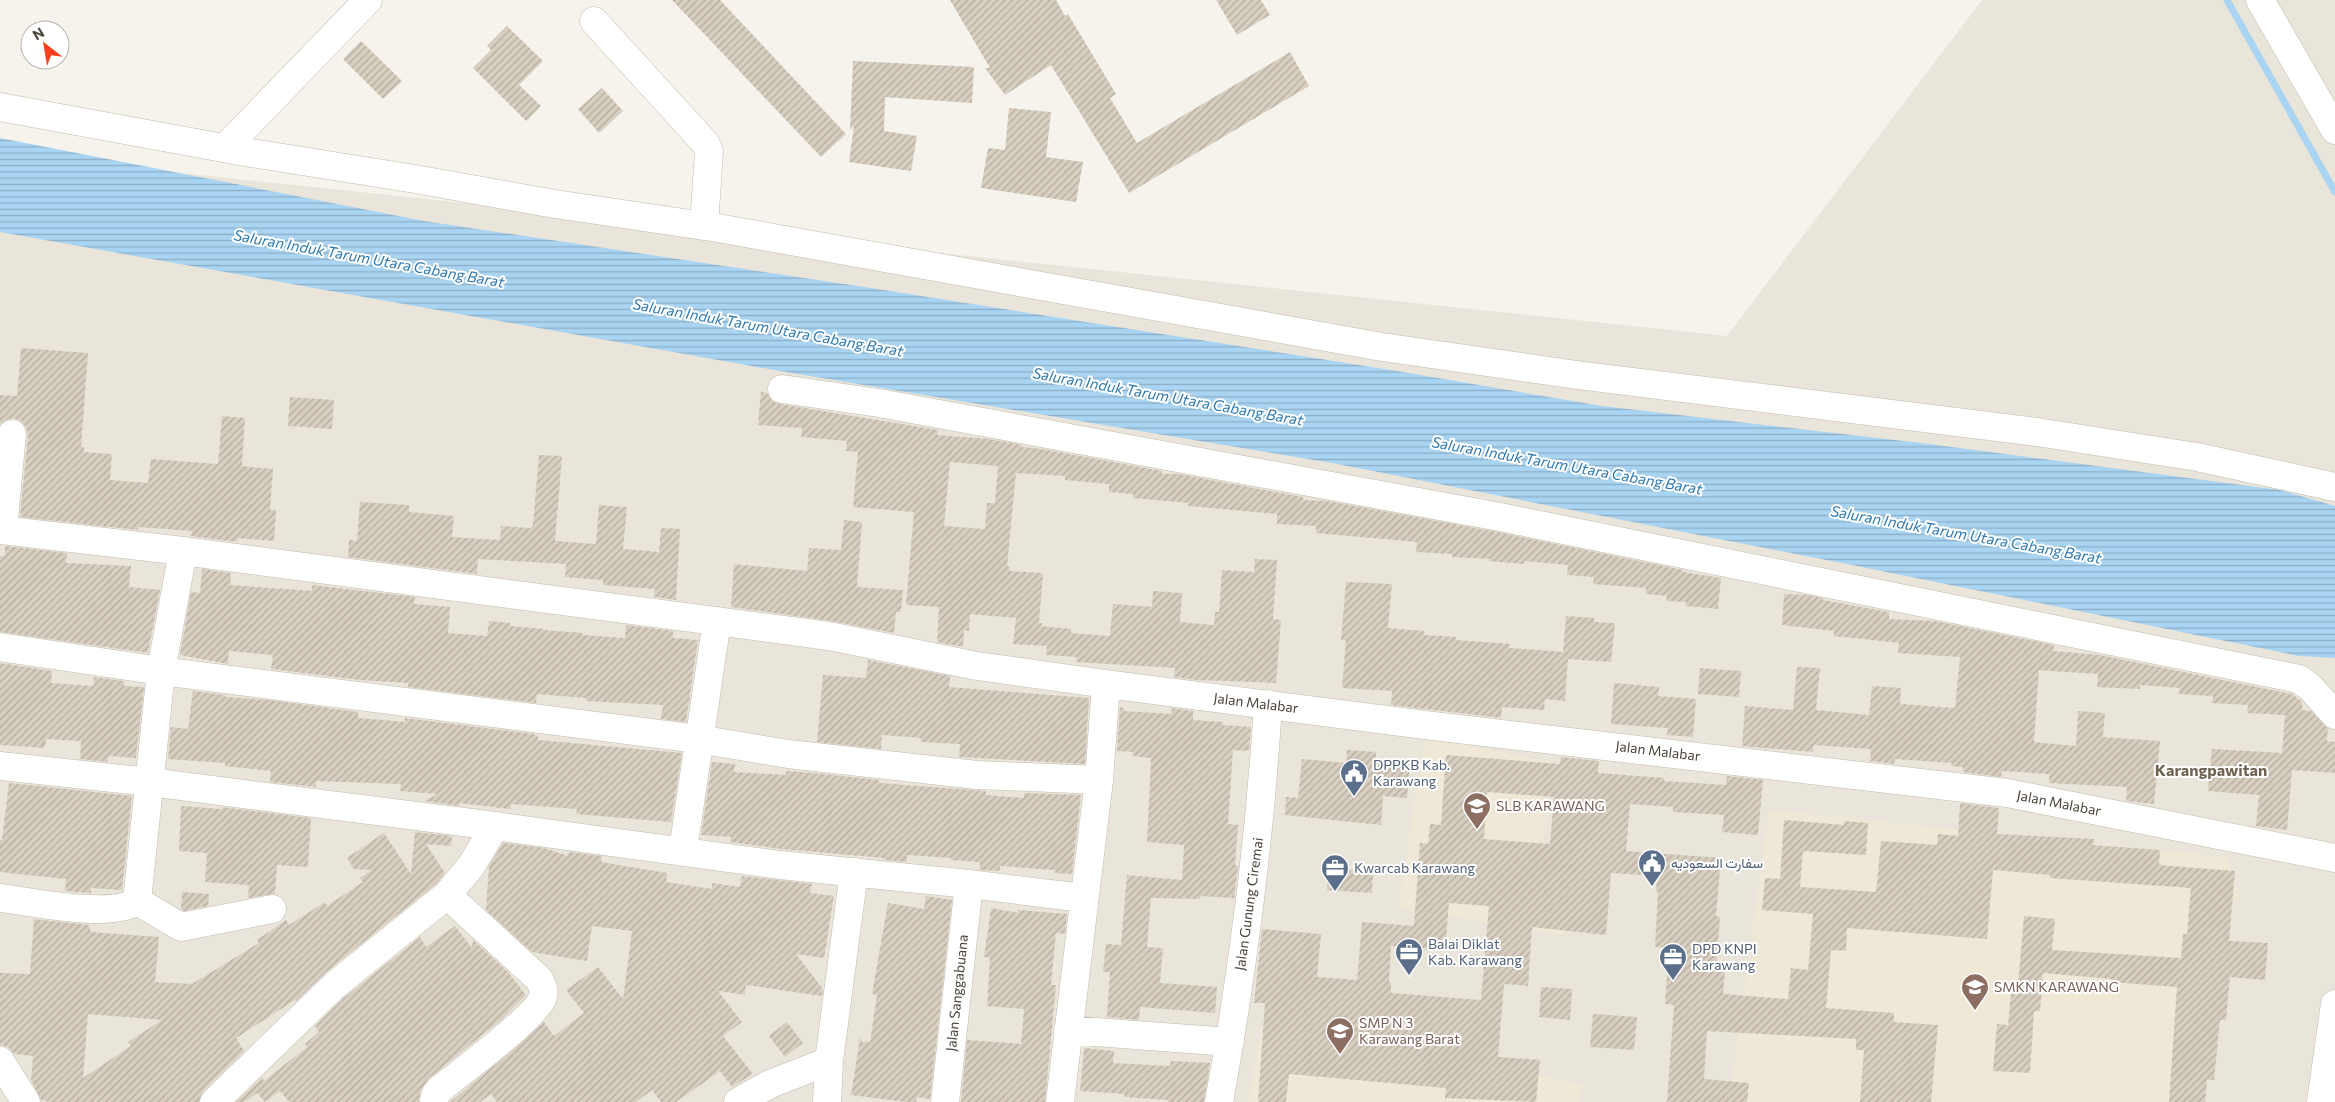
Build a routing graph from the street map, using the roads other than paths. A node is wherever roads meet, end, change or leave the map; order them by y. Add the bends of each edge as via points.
1 (368, 0) edge
2 (2260, 0) edge
3 (594, 21) dead end
4 (0, 107) edge
5 (2335, 130) edge
6 (226, 148) junction
7 (704, 226) junction
8 (782, 389) dead end
9 (12, 434) dead end
10 (2335, 487) edge
11 (2, 530) edge
12 (183, 551) junction
13 (717, 622) junction
14 (0, 647) edge
15 (161, 671) junction
16 (1106, 684) junction
17 (1268, 704) junction
18 (2335, 715) edge
19 (698, 739) junction
20 (0, 766) edge
21 (1099, 780) junction
22 (150, 782) junction
23 (495, 826) junction
24 (683, 850) junction
25 (2335, 858) edge
26 (854, 872) junction
27 (969, 884) junction
28 (447, 895) junction
29 (0, 898) edge
30 (1083, 898) junction
31 (137, 901) junction
32 (272, 909) dead end
33 (2335, 1004) edge
34 (1068, 1030) junction
35 (1230, 1042) junction
36 (0, 1061) edge
37 (829, 1061) junction
38 (26, 1102) edge
39 (214, 1102) edge
40 (434, 1102) edge
41 (738, 1102) edge
42 (827, 1102) edge
43 (945, 1102) edge
44 (1060, 1102) edge
45 (1218, 1102) edge
46 (2321, 1102) edge

1 - 6 street
2 - 5 street
3 - 7 street via 706,144
4 - 6 street
6 - 7 street
7 - 10 street via 1382,347 1577,375 2037,432 2197,457
8 - 18 street via 879,403 1490,515 2299,679
9 - 11 street
11 - 12 street, Jalan Malabar
12 - 13 street, Jalan Malabar
12 - 15 street
13 - 16 street, Jalan Malabar via 830,636 977,666
13 - 19 street
14 - 15 street
15 - 19 street
15 - 22 street
16 - 17 street, Jalan Malabar
16 - 21 street
17 - 25 street, Jalan Malabar via 2007,793
17 - 35 street, Jalan Gunung Ciremai via 1258,842
19 - 21 street via 788,754 978,775
19 - 24 street
20 - 22 street
21 - 30 street
22 - 23 street
22 - 31 street
23 - 24 street
23 - 28 street via 471,866
24 - 26 street
26 - 27 street
26 - 37 street
27 - 30 street
27 - 43 street, Jalan Sanggabuana
28 - 39 street via 335,985
28 - 40 street via 539,979 544,988 536,1008 440,1089
29 - 31 street via 100,909 129,906
30 - 34 street
31 - 32 street via 181,927
33 - 46 street
34 - 35 street
34 - 44 street
35 - 45 street, Jalan Gunung Ciremai
36 - 38 street
37 - 41 street via 770,1084
37 - 42 street

